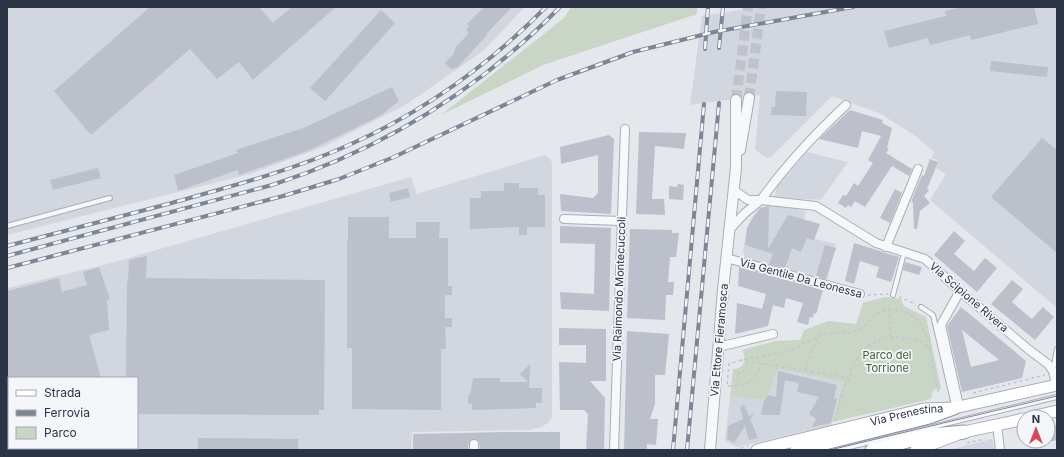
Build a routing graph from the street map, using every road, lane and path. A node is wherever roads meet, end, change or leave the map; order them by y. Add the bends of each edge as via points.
1 (748, 98) tunnel mouth
2 (736, 100) tunnel mouth
3 (846, 105) dead end
4 (625, 129) dead end
5 (736, 168) junction
6 (918, 169) dead end
7 (734, 190) junction
8 (110, 198) dead end
9 (761, 200) junction
10 (564, 219) dead end
11 (621, 221) junction
12 (7, 226) edge
13 (730, 230) junction
14 (886, 247) junction
15 (904, 253) junction
16 (726, 258) junction
17 (960, 291) junction
18 (860, 294) joint
19 (892, 295) junction
20 (921, 307) joint
21 (890, 309) junction
22 (896, 309) junction
23 (898, 315) dead end
24 (772, 334) dead end
25 (911, 335) dead end
26 (818, 337) junction
27 (890, 337) junction
28 (910, 339) junction
29 (718, 347) junction
30 (930, 349) junction
31 (1057, 349) edge
32 (748, 358) junction
33 (740, 360) junction
34 (748, 362) junction
35 (761, 364) junction
36 (805, 370) junction
37 (1053, 371) junction
38 (1043, 376) dead end
39 (850, 378) junction
40 (1057, 385) edge
41 (737, 386) junction
42 (972, 393) dead end
43 (939, 395) dead end
44 (1057, 397) edge
45 (957, 407) junction
46 (835, 421) dead end
47 (1016, 421) edge
48 (997, 425) junction
49 (964, 432) junction
50 (752, 448) edge
51 (614, 450) edge
52 (710, 450) edge
53 (735, 450) edge
54 (797, 450) edge
55 (837, 450) edge
56 (872, 450) edge
57 (916, 450) edge
58 (1000, 450) edge

1 - 5 street, Via Ettore Fieramosca
2 - 5 street, Via Ettore Fieramosca
3 - 9 street via 814,135
4 - 11 street, Via Raimondo Montecuccoli
5 - 7 street, Via Ettore Fieramosca
6 - 14 street
7 - 9 street via 748,200
7 - 13 street, Via Ettore Fieramosca
8 - 12 lane
9 - 13 street
9 - 14 street, Via Scipione Rivera via 821,209 861,235
10 - 11 street
11 - 51 street, Via Raimondo Montecuccoli
13 - 16 street, Via Ettore Fieramosca
14 - 15 street, Via Scipione Rivera
15 - 17 street, Via Scipione Rivera via 925,258
15 - 19 lane
16 - 18 street, Via Gentile Da Leonessa
16 - 29 street, Via Ettore Fieramosca
17 - 37 street, Via Scipione Rivera via 1028,349 1046,361
17 - 45 street via 940,325
18 - 19 path, Via Gentile Da Leonessa
19 - 20 path, Via Gentile Da Leonessa
20 - 45 lane via 933,315
21 - 22 path
21 - 26 path via 876,313 858,330
21 - 27 path
22 - 23 path
22 - 30 path via 914,316 922,325
24 - 29 street
25 - 28 path
26 - 32 path via 792,349
26 - 36 path
27 - 28 path
27 - 39 path via 876,341 860,353 853,364
28 - 30 path via 922,342
29 - 52 street, Via Ettore Fieramosca
30 - 43 path
31 - 37 lane
32 - 33 path
32 - 34 path
33 - 34 path
33 - 41 path via 730,364 727,386
34 - 35 path
34 - 41 path via 746,369 738,374
35 - 36 path
35 - 41 path via 750,382
36 - 39 path
37 - 40 street
38 - 42 path
39 - 46 path via 844,387
40 - 45 main road, Via Prenestina
44 - 55 lane, Via Prenestina
45 - 50 main road, Via Prenestina via 919,410
45 - 54 highway via 925,418
47 - 48 main road
48 - 49 main road
48 - 58 street
49 - 56 highway via 928,436
49 - 57 main road
50 - 53 path

